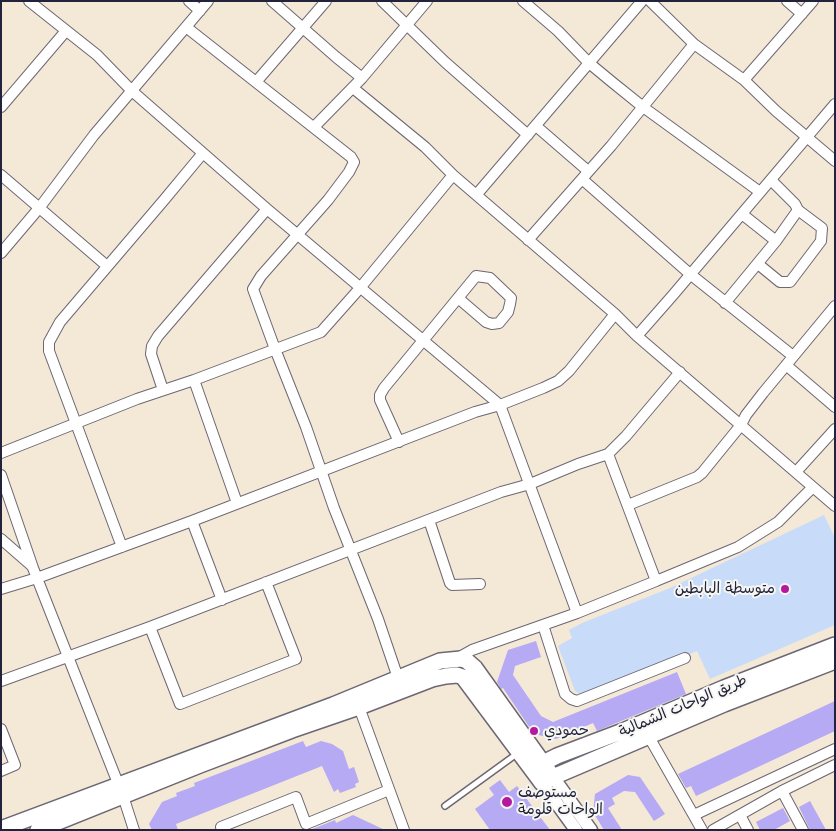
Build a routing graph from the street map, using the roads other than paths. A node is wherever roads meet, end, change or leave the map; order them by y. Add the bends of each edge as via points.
1 (29, 1) edge
2 (189, 1) edge
3 (208, 1) edge
4 (272, 1) edge
5 (326, 1) edge
6 (382, 1) edge
7 (427, 1) edge
8 (523, 1) edge
9 (642, 1) edge
10 (650, 1) edge
11 (787, 1) edge
12 (813, 1) edge
13 (200, 11) junction
14 (802, 14) junction
15 (407, 26) junction
16 (186, 27) junction
17 (303, 28) junction
18 (65, 32) junction
19 (694, 44) junction
20 (589, 63) junction
21 (362, 78) junction
22 (744, 80) junction
23 (256, 82) junction
24 (352, 88) junction
25 (132, 91) junction
26 (835, 104) edge
27 (1, 107) edge
28 (643, 107) junction
29 (536, 126) junction
30 (314, 127) junction
31 (528, 135) junction
32 (807, 136) junction
33 (203, 153) junction
34 (835, 161) edge
35 (1, 175) edge
36 (453, 175) junction
37 (585, 175) junction
38 (770, 180) junction
39 (760, 192) junction
40 (476, 194) junction
41 (40, 207) junction
42 (267, 209) junction
43 (798, 210) junction
44 (742, 214) junction
45 (297, 234) junction
46 (528, 240) junction
47 (776, 241) junction
48 (1, 253) edge
49 (758, 264) junction
50 (107, 266) junction
51 (690, 274) junction
52 (360, 288) junction
53 (458, 298) junction
54 (725, 303) junction
55 (835, 306) edge
56 (615, 314) junction
57 (637, 336) junction
58 (423, 341) junction
59 (275, 349) junction
60 (793, 356) junction
61 (786, 365) junction
62 (680, 372) junction
63 (194, 380) junction
64 (163, 390) junction
65 (500, 405) junction
66 (835, 407) edge
67 (75, 423) junction
68 (741, 426) junction
69 (835, 428) edge
70 (399, 442) junction
71 (1, 453) edge
72 (608, 454) junction
73 (321, 470) junction
74 (796, 472) junction
75 (1, 475) edge
76 (530, 484) junction
77 (812, 488) junction
78 (237, 503) junction
79 (628, 505) junction
80 (835, 506) edge
81 (429, 520) junction
82 (192, 521) junction
83 (1, 539) edge
84 (122, 547) junction
85 (350, 550) junction
86 (35, 573) junction
87 (656, 581) junction
88 (266, 582) junction
89 (480, 584) dead end
90 (1, 589) edge
91 (222, 600) junction
92 (577, 613) junction
93 (543, 625) junction
94 (150, 627) junction
95 (835, 644) edge
96 (68, 657) junction
97 (685, 658) dead end
98 (455, 660) junction
99 (835, 661) edge
100 (446, 676) junction
101 (398, 678) junction
102 (1, 681) edge
103 (359, 707) junction
104 (1, 729) edge
105 (649, 737) junction
106 (835, 749) edge
107 (519, 752) junction
108 (835, 765) edge
109 (537, 766) junction
110 (1, 771) edge
111 (547, 780) junction
112 (120, 790) junction
113 (389, 790) junction
114 (782, 791) junction
115 (445, 806) dead end
116 (694, 815) junction
117 (740, 815) junction
118 (1, 829) edge
119 (38, 830) edge
120 (134, 830) edge
121 (222, 830) edge
122 (404, 830) edge
123 (576, 830) edge
124 (590, 830) edge
125 (702, 830) edge
126 (713, 830) edge
127 (748, 830) edge
128 (803, 830) edge

1 - 18 street
2 - 13 street
3 - 13 street
4 - 17 street
5 - 17 street
6 - 15 street
7 - 15 street
8 - 20 street
9 - 20 street
10 - 19 street
11 - 14 street
12 - 14 street
13 - 16 street
14 - 22 street
15 - 21 street
15 - 31 street
16 - 23 street
16 - 25 street
17 - 21 street
17 - 23 street
18 - 25 street via 97,55
18 - 27 street
19 - 22 street
19 - 28 street
20 - 28 street
20 - 29 street
21 - 24 street
22 - 32 street
23 - 30 street
24 - 30 street
24 - 36 street via 425,147
25 - 33 street
25 - 41 street
26 - 32 street
28 - 37 street
28 - 39 street
29 - 31 street
29 - 37 street
30 - 45 street via 351,156 354,162 328,200
31 - 40 street
32 - 34 street
32 - 38 street
33 - 42 street
33 - 50 street
35 - 41 street
36 - 40 street
36 - 52 street
37 - 46 street
37 - 51 street
38 - 39 street
38 - 43 street
39 - 44 street
40 - 46 street
41 - 48 street
41 - 50 street
42 - 45 street
42 - 64 street via 152,346 151,354
43 - 47 street
43 - 49 street via 822,228 816,248 790,282 780,282
44 - 47 street
44 - 51 street
45 - 52 street
45 - 59 street via 260,276 253,289
46 - 56 street
47 - 49 street
49 - 54 street
50 - 67 street via 60,322 48,342
51 - 54 street
51 - 57 street
52 - 58 street
52 - 59 street via 321,332
53 - 53 street via 476,276 490,278 511,298 508,312 499,323 492,324
53 - 58 street
54 - 60 street
55 - 60 street
56 - 57 street
56 - 65 street via 580,359 558,381
57 - 62 street
58 - 65 street
58 - 70 street via 380,395
59 - 63 street
59 - 73 street
60 - 61 street
61 - 66 street
61 - 68 street via 746,415
62 - 68 street
62 - 72 street
63 - 64 street
63 - 78 street
64 - 67 street
65 - 70 street
65 - 76 street
67 - 71 street
67 - 84 street
68 - 74 street
68 - 79 street via 697,477
69 - 74 street
70 - 73 street
72 - 76 street
72 - 79 street
73 - 78 street
73 - 85 street
74 - 77 street
75 - 86 street
76 - 81 street via 500,492
76 - 92 street
77 - 80 street
77 - 87 street via 778,522 738,547
78 - 82 street
79 - 87 street
81 - 85 street
81 - 89 street via 450,583 457,586
82 - 84 street
82 - 91 street
83 - 86 street
84 - 86 street
85 - 88 street
85 - 101 street
86 - 90 street
86 - 96 street
87 - 92 street
88 - 91 street
88 - 94 street via 296,659 180,704
91 - 94 street
92 - 93 street
93 - 97 street via 565,694 577,701
93 - 98 street via 472,650
94 - 96 street
95 - 109 main road, طريق الواحات الشمالية
96 - 102 street
96 - 112 street
98 - 100 street
98 - 101 main road via 440,661
98 - 109 main road via 467,661 475,668
99 - 105 main road, طريق الواحات الشمالية
100 - 103 main road via 432,678
100 - 107 main road via 463,677
101 - 112 main road
103 - 112 main road via 200,765
103 - 113 street
104 - 110 street via 15,765
105 - 111 main road, طريق الواحات الشمالية
105 - 116 street
106 - 116 street
107 - 109 main road
107 - 115 lane
108 - 114 street
109 - 111 main road
111 - 123 street
111 - 124 street
112 - 118 main road
112 - 119 main road
112 - 120 street
113 - 121 street via 306,824 296,797 221,827
113 - 122 street
114 - 117 street
114 - 128 street
116 - 125 street
117 - 126 street
117 - 127 street

